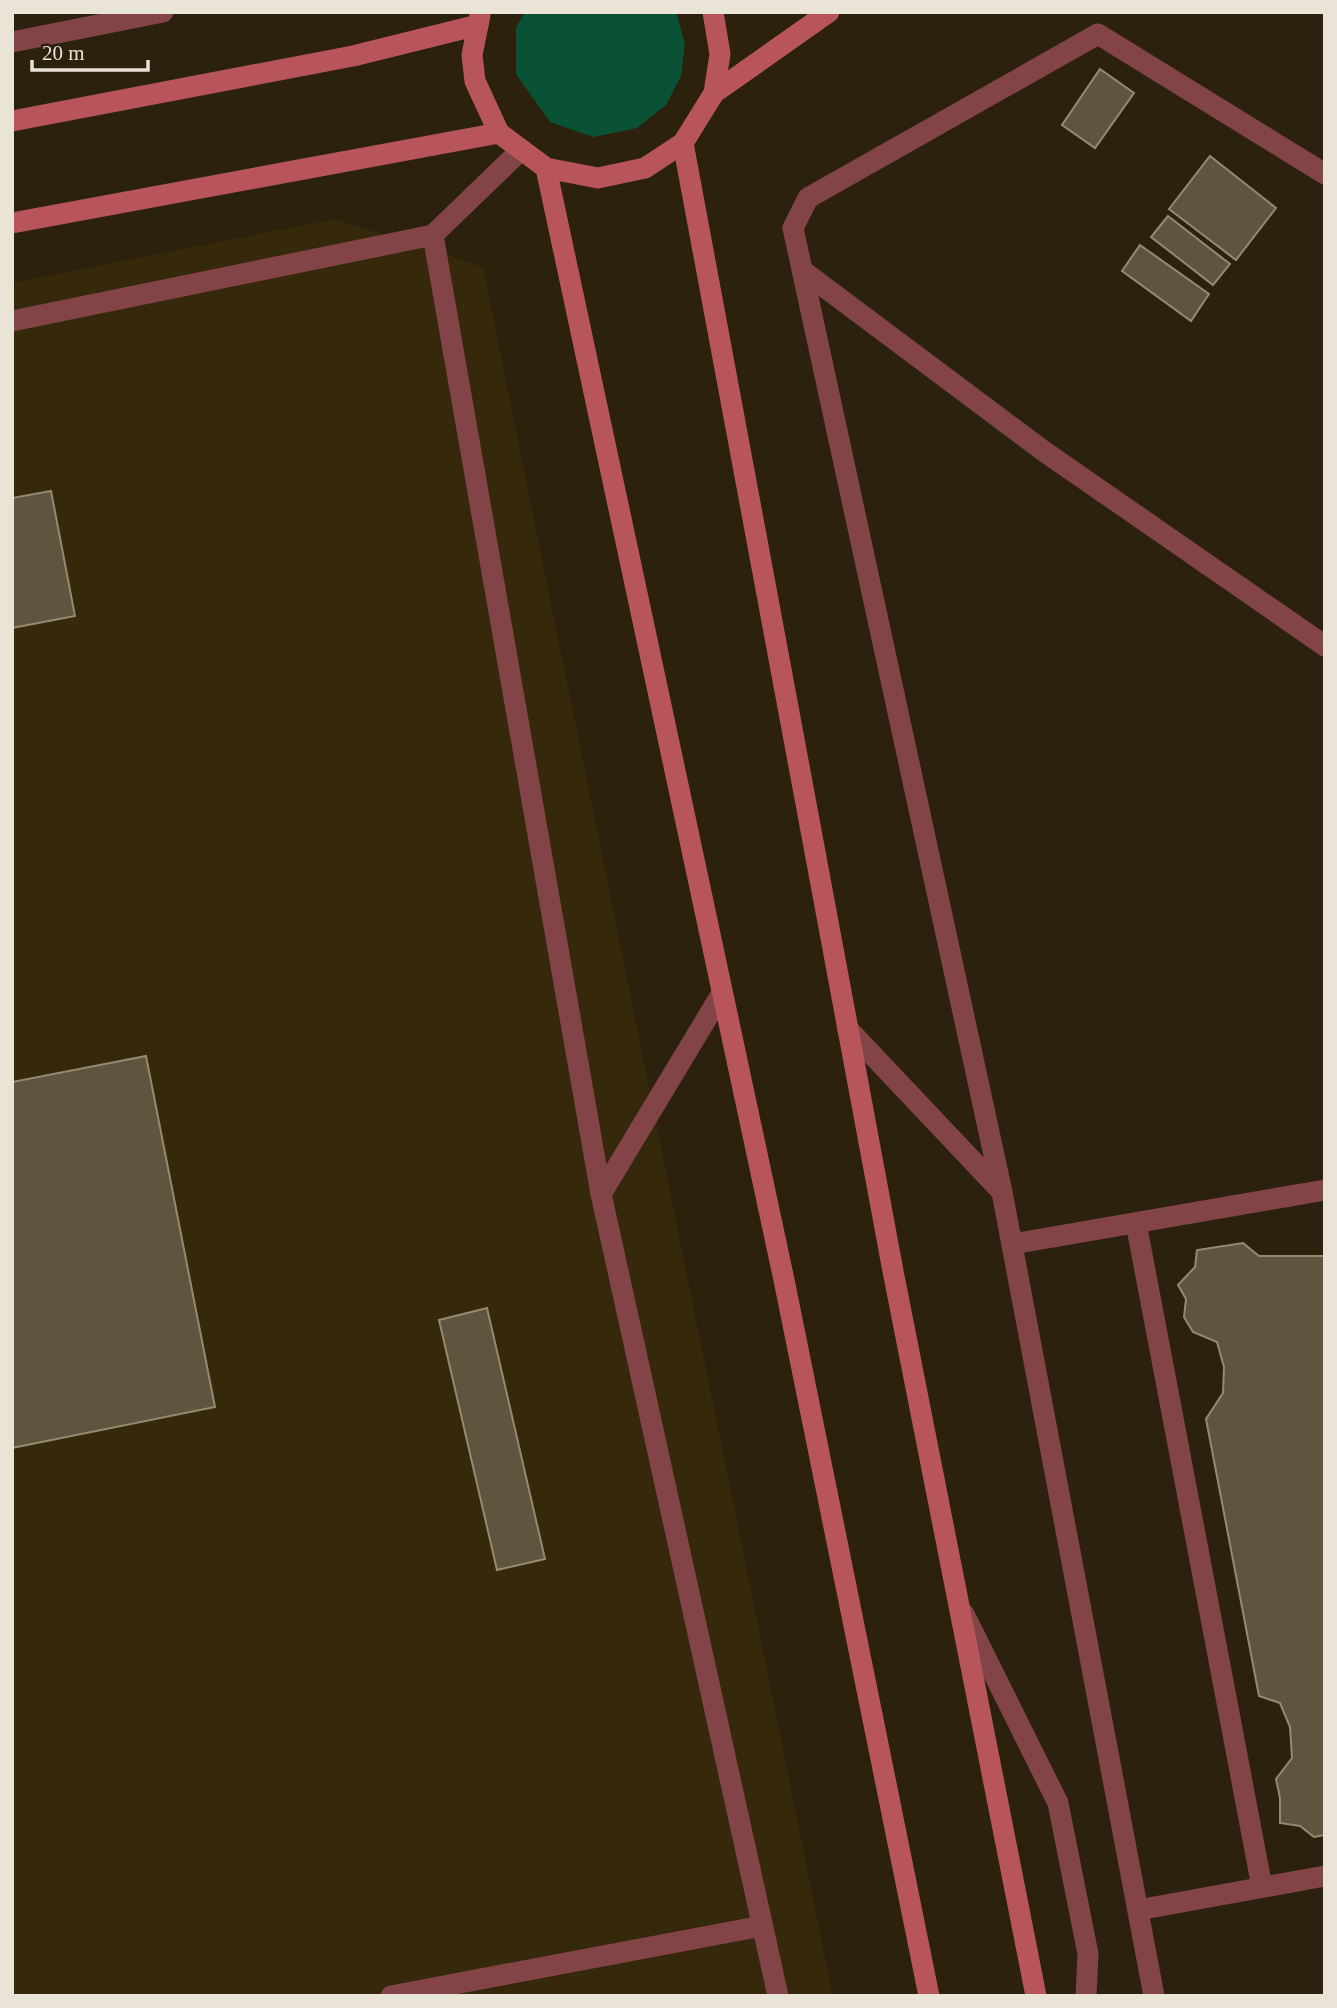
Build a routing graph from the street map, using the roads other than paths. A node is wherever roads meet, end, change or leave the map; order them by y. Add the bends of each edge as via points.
1 (163, 12) edge
2 (713, 12) edge
3 (829, 12) edge
4 (479, 19) edge
5 (12, 42) edge
6 (714, 93) junction
7 (12, 121) edge
8 (499, 133) junction
9 (683, 143) junction
10 (521, 149) junction
11 (546, 168) junction
12 (1325, 174) edge
13 (12, 223) edge
14 (433, 235) junction
15 (803, 271) junction
16 (12, 321) edge
17 (1325, 646) edge
18 (722, 993) junction
19 (847, 1028) junction
20 (1325, 1190) edge
21 (1002, 1192) junction
22 (601, 1194) junction
23 (1136, 1223) junction
24 (1012, 1244) junction
25 (958, 1603) junction
26 (1325, 1876) edge
27 (1262, 1887) junction
28 (1138, 1910) junction
29 (762, 1926) junction
30 (391, 1996) edge
31 (778, 1996) edge
32 (929, 1996) edge
33 (1037, 1996) edge
34 (1086, 1996) edge
35 (1154, 1996) edge

1 - 5 street
2 - 6 street via 720,54
3 - 6 street
4 - 7 street via 353,56
4 - 8 street via 472,55 475,81
6 - 9 street
8 - 10 street
8 - 13 street
9 - 11 street via 645,168 598,178
9 - 19 street
10 - 11 street
10 - 14 street
11 - 18 street
12 - 15 street via 1098,34 808,198 793,228
14 - 16 street
14 - 22 street
15 - 17 street via 1045,452
15 - 21 street
18 - 22 street
18 - 32 street
19 - 21 street
19 - 25 street
20 - 23 street
21 - 24 street
22 - 29 street
23 - 24 street
23 - 27 street
24 - 28 street
25 - 33 street
25 - 34 street via 1058,1804 1088,1954
26 - 27 street
27 - 28 street
28 - 35 street
29 - 30 street
29 - 31 street

